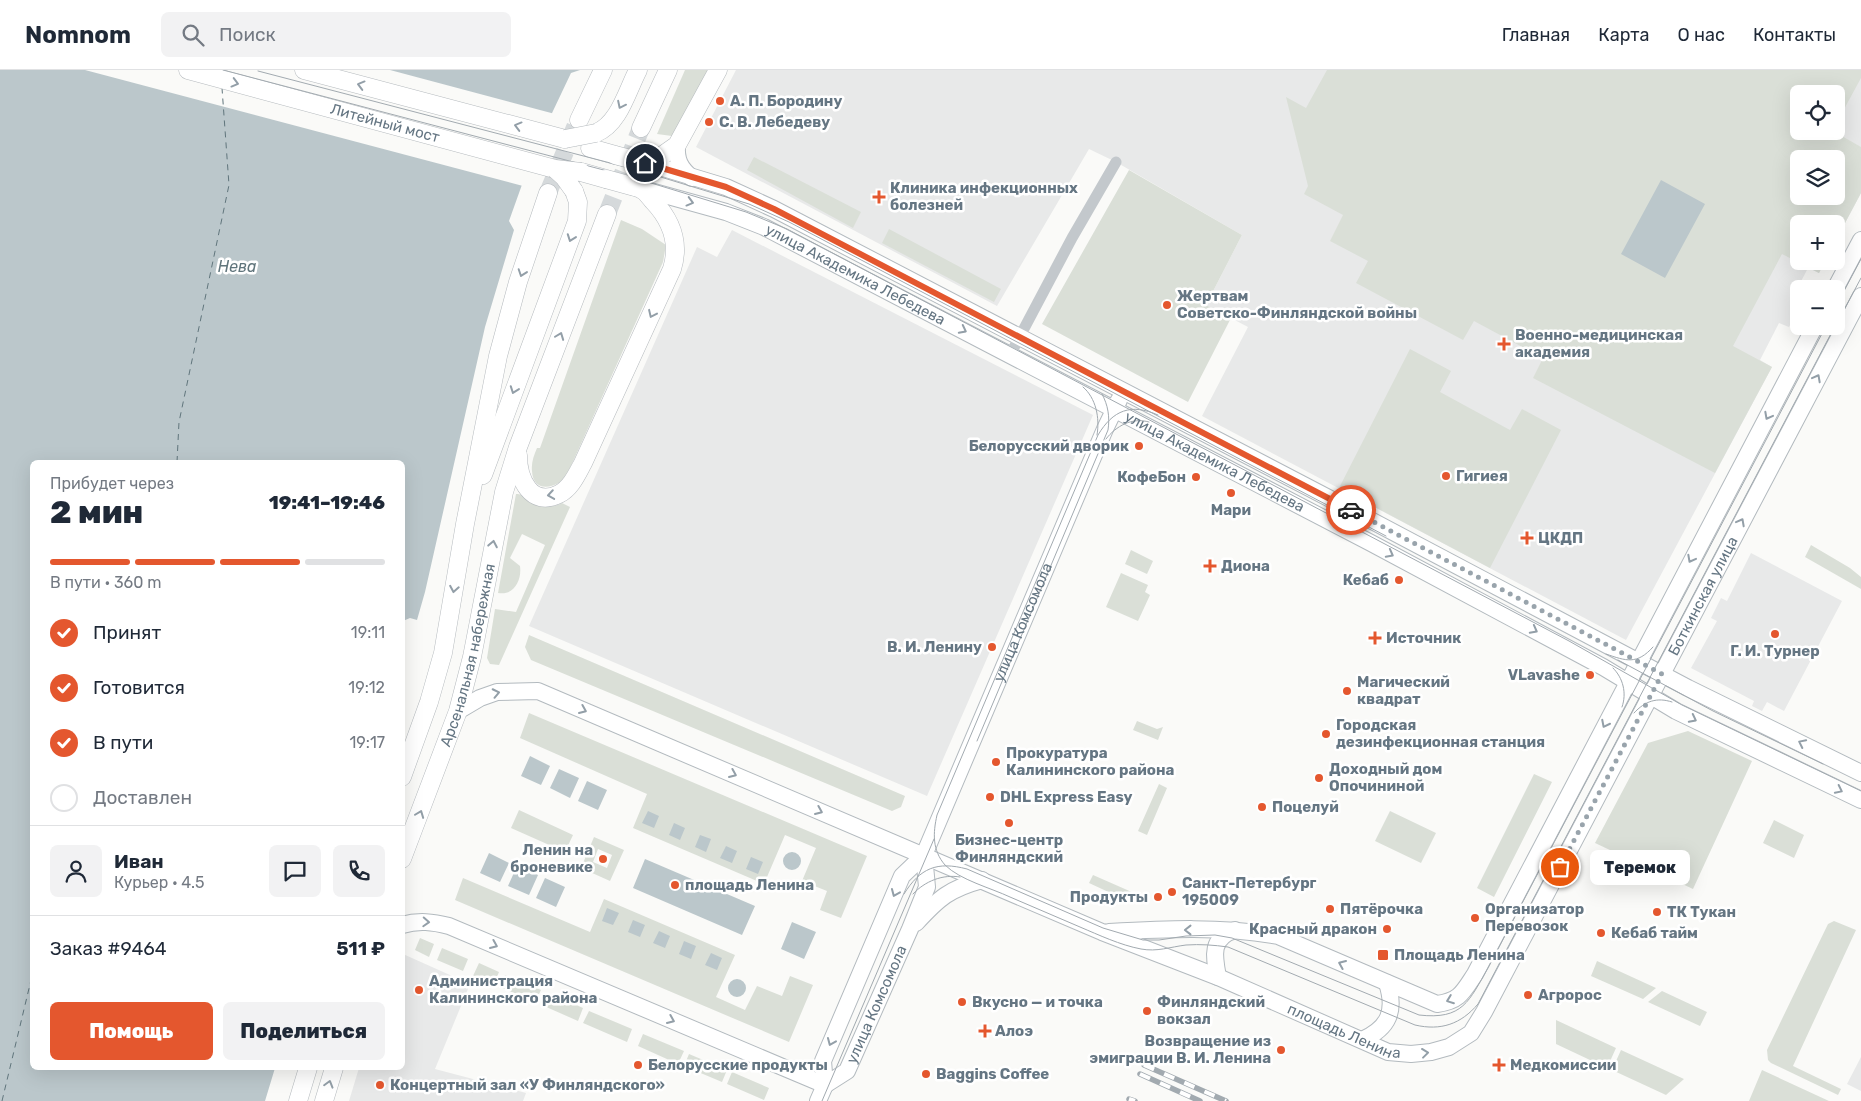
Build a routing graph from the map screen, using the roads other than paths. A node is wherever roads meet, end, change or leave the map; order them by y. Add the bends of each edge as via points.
1 (188, 70) edge
2 (304, 70) edge
3 (603, 70) edge
4 (638, 70) edge
5 (668, 70) edge
6 (718, 70) edge
7 (579, 120) tunnel mouth
8 (642, 128) tunnel mouth
9 (593, 141) junction
10 (677, 145) junction
11 (1116, 162) dead end
12 (647, 164) junction
13 (555, 169) junction
14 (581, 172) joint
15 (692, 178) junction
16 (639, 188) junction
17 (548, 193) tunnel mouth
18 (607, 214) tunnel mouth
19 (1861, 240) edge
20 (1840, 280) edge
21 (1861, 296) edge
22 (1810, 335) edge
23 (1019, 336) junction
24 (1010, 355) junction
25 (1124, 391) junction
26 (1114, 409) junction
27 (518, 447) junction
28 (465, 524) junction
29 (1638, 661) junction
30 (1662, 674) junction
31 (1627, 681) junction
32 (1650, 695) junction
33 (458, 711) junction
34 (405, 769) edge
35 (1861, 773) edge
36 (1861, 800) edge
37 (405, 851) edge
38 (924, 855) junction
39 (982, 880) junction
40 (405, 924) edge
41 (910, 930) junction
42 (1236, 930) junction
43 (1102, 932) junction
44 (1480, 964) joint
45 (1503, 975) joint
46 (1218, 977) junction
47 (1387, 983) junction
48 (1362, 1040) junction
49 (307, 1070) edge
50 (333, 1070) edge
51 (825, 1085) junction
52 (298, 1101) edge
53 (324, 1101) edge
54 (818, 1101) edge

1 -> 13 main road, Литейный мост
9 -> 2 main road, Литейный мост, bridge via 565,139
3 - 7 main road
4 -> 9 main road via 616,115
5 - 8 main road
6 - 10 main road
9 - 12 main road, улица Академика Лебедева, bridge via 616,155
10 - 12 main road
10 - 15 main road via 676,157
11 - 23 street
12 - 15 main road, улица Академика Лебедева
13 - 14 main road, Литейный мост, bridge
13 -> 28 main road, Арсенальная набережная, bridge via 574,191 578,214
14 - 16 main road, улица Академика Лебедева, bridge
15 - 23 main road, улица Академика Лебедева via 726,187 774,209
16 -> 24 main road, улица Академика Лебедева via 726,212 764,227
16 -> 27 main road, Арсенальная набережная via 665,214 674,233 676,258 583,463 572,483 561,493 548,498 536,496 526,489 521,478
17 -> 28 main road, Арсенальная набережная via 518,282 498,356
27 -> 18 main road, Арсенальная набережная
19 - 20 main road
30 -> 21 main road, Боткинская улица
22 -> 29 main road, Боткинская улица
23 - 24 street
23 - 25 main road, улица Академика Лебедева
24 - 26 main road, улица Академика Лебедева
25 - 26 main road, улица Комсомола
25 - 29 main road, улица Академика Лебедева
26 -> 31 main road, улица Академика Лебедева via 1368,548
26 - 38 main road, улица Комсомола
33 -> 27 main road, Арсенальная набережная via 472,657 504,492
28 -> 34 main road, Арсенальная набережная via 443,653
29 - 30 main road, улица Академика Лебедева
29 - 31 main road, Боткинская улица
30 - 32 main road, Боткинская улица
35 -> 30 main road, улица Академика Лебедева
31 - 32 main road, улица Академика Лебедева
31 -> 44 main road, Боткинская улица
32 -> 36 main road, улица Академика Лебедева
32 - 45 main road, Боткинская улица
37 -> 33 main road, Арсенальная набережная
33 -> 38 main road, площадь Ленина via 497,692 538,691
38 - 39 main road, площадь Ленина
38 - 41 main road, улица Комсомола via 927,886
38 -> 51 main road, улица Комсомола via 902,876 823,1061
39 - 41 main road via 964,885 938,900
39 - 43 main road, площадь Ленина
40 -> 51 main road via 413,921 449,926
41 - 51 main road, улица Комсомола via 847,1071
42 -> 43 main road, площадь Ленина
42 - 46 main road via 1218,940 1214,956
47 -> 42 main road, площадь Ленина via 1278,936
43 - 46 main road, площадь Ленина
44 -> 47 main road, площадь Ленина via 1462,995 1448,1002 1437,1004
48 -> 45 main road, площадь Ленина via 1388,1052 1411,1054 1449,1047 1471,1033
46 - 48 main road, площадь Ленина
47 - 48 main road via 1391,1010 1385,1024
49 - 52 main road
53 -> 50 main road
51 - 54 main road, улица Комсомола

